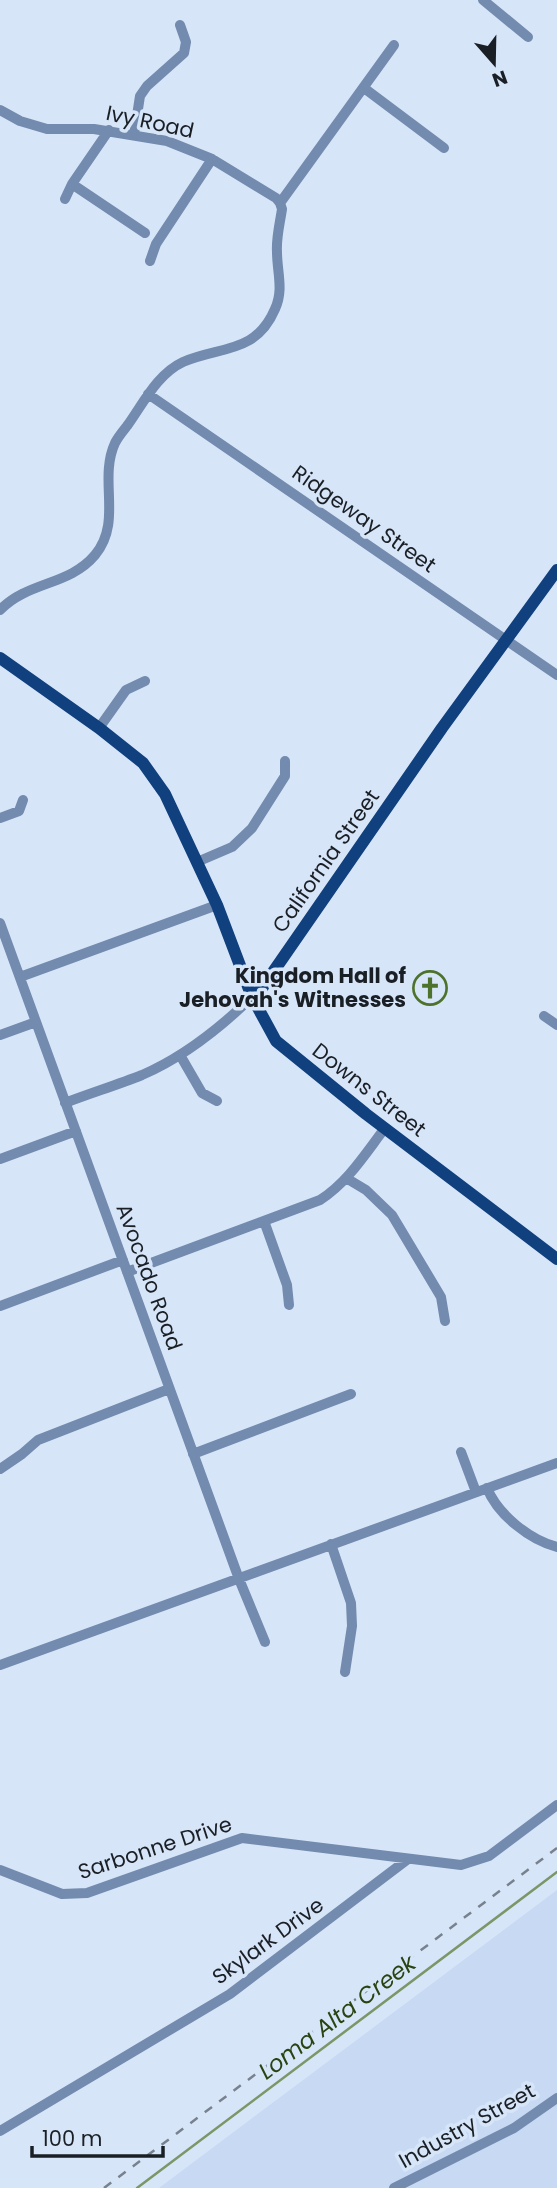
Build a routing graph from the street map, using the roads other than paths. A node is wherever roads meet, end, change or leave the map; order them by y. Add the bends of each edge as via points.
1 (483, 0) edge
2 (180, 25) dead end
3 (528, 37) dead end
4 (394, 44) dead end
5 (364, 88) junction
6 (0, 110) edge
7 (109, 130) junction
8 (134, 135) junction
9 (444, 148) dead end
10 (212, 159) junction
11 (72, 184) junction
12 (65, 199) dead end
13 (280, 203) junction
14 (145, 233) dead end
15 (150, 261) dead end
16 (148, 394) junction
17 (557, 570) edge
18 (0, 610) edge
19 (507, 640) junction
20 (0, 658) edge
21 (557, 675) edge
22 (145, 681) dead end
23 (99, 728) junction
24 (285, 761) dead end
25 (23, 800) dead end
26 (0, 818) edge
27 (197, 862) junction
28 (217, 905) junction
29 (0, 923) edge
30 (20, 977) junction
31 (252, 997) junction
32 (544, 1016) dead end
33 (36, 1022) junction
34 (557, 1025) edge
35 (0, 1035) edge
36 (180, 1055) junction
37 (217, 1101) dead end
38 (65, 1103) junction
39 (384, 1128) junction
40 (76, 1131) junction
41 (0, 1159) edge
42 (346, 1178) junction
43 (264, 1221) junction
44 (557, 1259) edge
45 (123, 1260) junction
46 (127, 1272) junction
47 (289, 1305) dead end
48 (0, 1306) edge
49 (445, 1321) dead end
50 (169, 1389) junction
51 (351, 1394) dead end
52 (461, 1452) dead end
53 (193, 1454) junction
54 (557, 1463) edge
55 (0, 1469) edge
56 (487, 1489) junction
57 (476, 1492) junction
58 (331, 1545) junction
59 (557, 1547) edge
60 (239, 1578) junction
61 (265, 1642) dead end
62 (0, 1665) edge
63 (345, 1672) dead end
64 (557, 1805) edge
65 (408, 1859) junction
66 (0, 1870) edge
67 (557, 2098) edge
68 (0, 2131) edge
69 (394, 2188) edge

1 - 3 street
2 - 8 street via 186,42 184,53 140,96
4 - 5 street
5 - 9 street
5 - 13 street
6 - 7 street, Ivy Road via 47,129
7 - 8 street, Ivy Road
7 - 11 street
8 - 10 street, Ivy Road via 167,141
10 - 13 street, Ivy Road
10 - 15 street via 156,244
11 - 12 street
11 - 14 street
13 - 16 street via 276,249 281,292 268,324 240,346 183,362
16 - 18 street via 112,451 107,469 109,527 102,545 79,570 23,592
16 - 19 street, Ridgeway Street
17 - 19 main road, California Street
19 - 21 street, Ridgeway Street
19 - 31 main road, California Street
20 - 23 main road, Downs Street
22 - 23 street via 126,690
23 - 27 main road, Downs Street via 143,763 165,794
24 - 27 street via 285,776 252,828 232,847
25 - 26 street via 19,811
27 - 28 main road, Downs Street
28 - 30 street
28 - 31 main road, Downs Street
29 - 30 street, Avocado Road
30 - 33 street, Avocado Road
31 - 36 street, California Street
31 - 39 main road, Downs Street via 276,1041
32 - 34 street
33 - 35 street
33 - 38 street, Avocado Road
36 - 37 street via 202,1093
36 - 38 street, California Street via 144,1074
38 - 40 street, Avocado Road
39 - 42 street
39 - 44 main road, Downs Street
40 - 41 street
40 - 45 street, Avocado Road
42 - 43 street via 320,1200
42 - 49 street via 392,1215 441,1297
43 - 46 street
43 - 47 street via 287,1285
45 - 46 street, Avocado Road
45 - 48 street
46 - 50 street, Avocado Road
50 - 53 street, Avocado Road
50 - 55 street via 38,1440
51 - 53 street
52 - 57 street
53 - 60 street, Avocado Road
54 - 56 street
56 - 57 street
56 - 59 street via 524,1532
57 - 58 street
58 - 60 street
58 - 63 street via 351,1603
60 - 61 street, Avocado Road
60 - 62 street
64 - 65 street via 478,1861 461,1865
65 - 66 street, Sarbonne Drive via 242,1838 87,1893 62,1894
65 - 68 street, Skylark Drive via 230,1994
67 - 69 street, Industry Street via 514,2128

